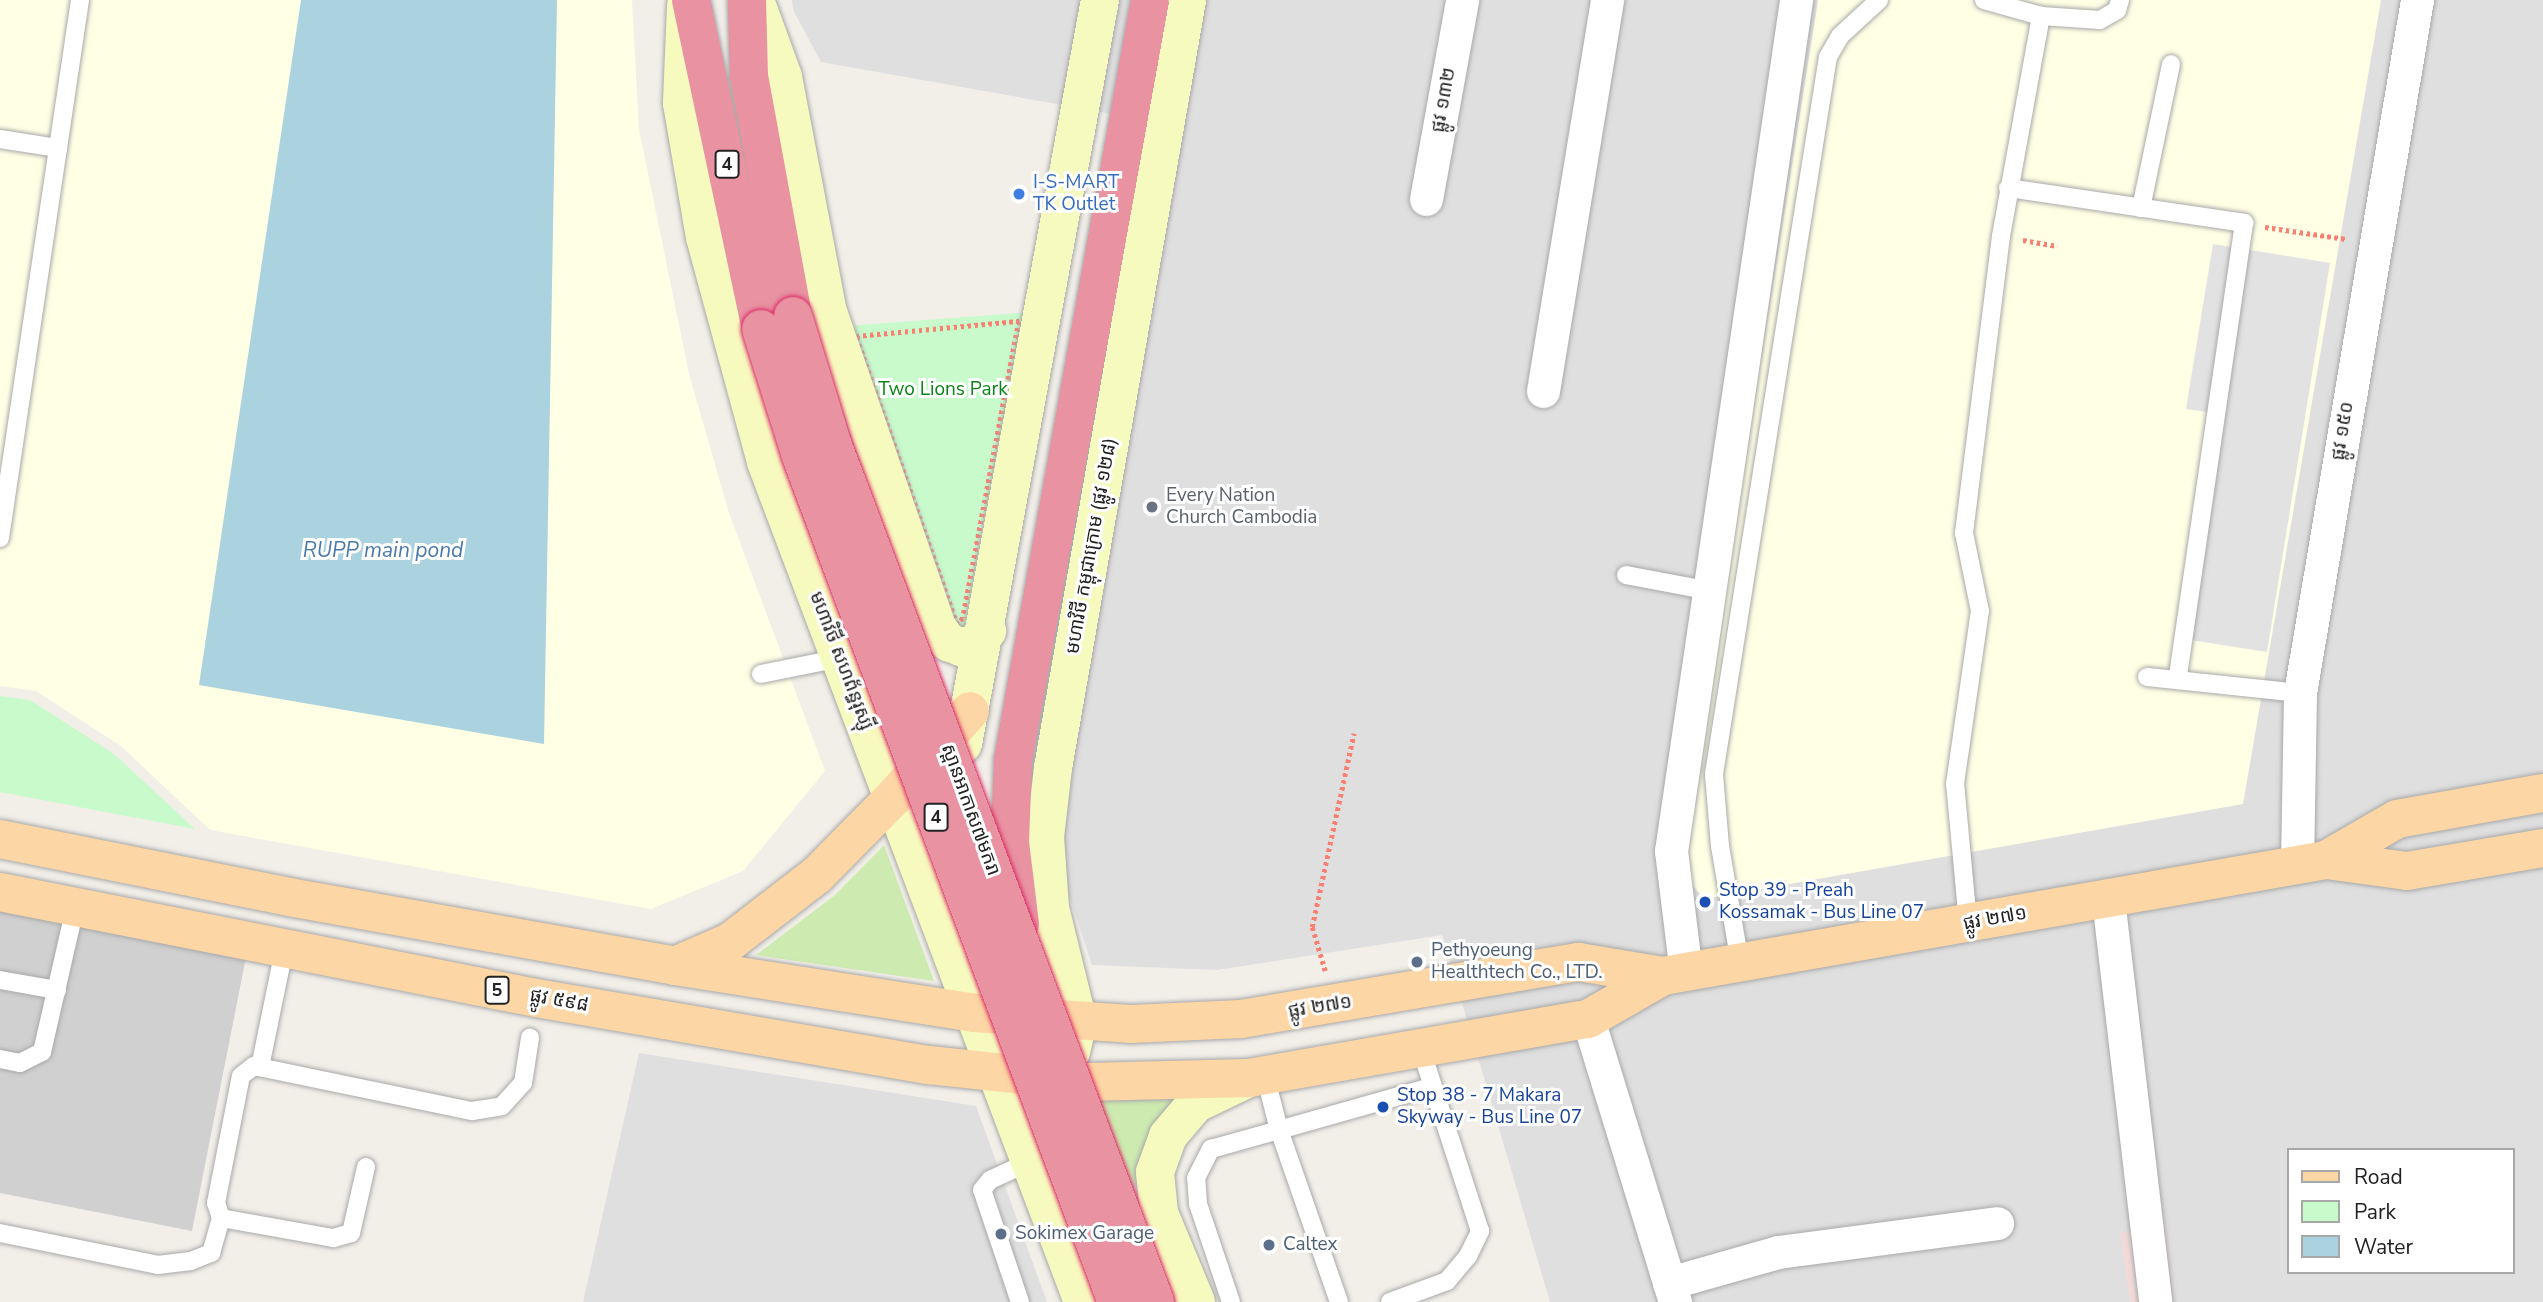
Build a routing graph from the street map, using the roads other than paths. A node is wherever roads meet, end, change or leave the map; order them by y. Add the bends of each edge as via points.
1 (80, 0) edge
2 (689, 0) edge
3 (747, 0) edge
4 (755, 0) edge
5 (1100, 0) edge
6 (1150, 0) edge
7 (1187, 0) edge
8 (1462, 0) edge
9 (1607, 0) edge
10 (1796, 0) edge
11 (1879, 0) edge
12 (1984, 0) edge
13 (2120, 0) edge
14 (2417, 0) edge
15 (2041, 16) junction
16 (2171, 64) dead end
17 (0, 139) edge
18 (58, 148) junction
19 (2008, 188) junction
20 (1426, 200) dead end
21 (2141, 208) junction
22 (777, 323) junction
23 (1543, 391) dead end
24 (0, 538) edge
25 (1626, 575) dead end
26 (1711, 591) junction
27 (937, 626) junction
28 (987, 631) junction
29 (837, 651) junction
30 (761, 674) dead end
31 (2147, 677) dead end
32 (2177, 680) junction
33 (2300, 693) junction
34 (970, 711) junction
35 (2543, 793) edge
36 (894, 798) junction
37 (0, 839) edge
38 (2543, 848) edge
39 (2312, 863) junction
40 (0, 892) edge
41 (2108, 899) junction
42 (75, 908) junction
43 (1968, 923) junction
44 (946, 937) junction
45 (284, 950) junction
46 (1024, 954) junction
47 (1740, 963) junction
48 (675, 966) junction
49 (1675, 974) junction
50 (0, 980) edge
51 (57, 990) junction
52 (974, 1013) junction
53 (1588, 1019) junction
54 (1078, 1022) junction
55 (530, 1038) dead end
56 (1421, 1049) junction
57 (0, 1059) edge
58 (260, 1067) junction
59 (996, 1074) junction
60 (1257, 1077) junction
61 (1044, 1078) junction
62 (1431, 1087) junction
63 (1279, 1129) junction
64 (1030, 1162) junction
65 (366, 1167) dead end
66 (220, 1218) junction
67 (1997, 1223) dead end
68 (0, 1233) edge
69 (1672, 1292) edge
70 (1088, 1301) edge
71 (1020, 1302) edge
72 (1155, 1302) edge
73 (1196, 1302) edge
74 (1231, 1302) edge
75 (1339, 1302) edge
76 (1390, 1302) edge
77 (2155, 1302) edge

1 - 18 lane
2 - 22 highway, មហាវិថី សហព័ន្ធរុស្ស៊ី / 4
2 - 29 main road, មហាវិថី សហព័ន្ធរុស្ស៊ី via 682,103 705,237 766,462
3 - 22 highway, 4 via 749,76
4 - 27 main road via 783,77 828,312
5 - 28 main road
6 - 46 highway, bridge via 1013,760 1010,842
7 - 54 main road, មហាវិថី កម្ពុជាក្រោម (ផ្លូវ ១២៨) via 1055,755 1045,837 1050,908
8 - 20 street, ផ្លូវ ១៣២
9 - 23 street
10 - 26 street
11 - 47 lane via 1840,36 1828,57 1714,774
12 - 15 lane
13 - 15 lane via 2117,10 2100,20
14 - 33 street, ផ្លូវ ១៥០
15 - 19 lane
16 - 21 lane
17 - 18 lane
18 - 24 lane
19 - 21 lane
19 - 43 lane via 1964,533 1980,611 1980,640 1955,784
21 - 32 lane via 2244,223
22 - 46 highway, ស្ពានអាកាស៧មករា / 4, bridge via 832,443
22 - 70 highway, ស្ពានអាកាស៧មករា / 4, bridge via 806,468
25 - 26 lane
26 - 49 street via 1671,851
27 - 28 main road via 948,642 961,647 975,644
27 - 29 main road via 925,648 904,663 880,667
28 - 34 main road
29 - 30 lane
29 - 36 main road, មហាវិថី សហព័ន្ធរុស្ស៊ី
31 - 32 lane
32 - 33 lane
33 - 39 street, ផ្លូវ ១៥០
34 - 36 main road
34 - 44 main road via 946,852
35 - 39 main road, ផ្លូវ ២៧១ via 2397,819
36 - 44 main road, មហាវិថី សហព័ន្ធរុស្ស៊ី
36 - 48 main road via 817,875 766,918 730,942
37 - 48 main road via 289,897
38 - 39 main road, ផ្លូវ ២៧១ via 2407,871
39 - 41 main road, ផ្លូវ ២៧១
40 - 42 main road, ផ្លូវ ៥៩៨ / 5
41 - 43 main road, ផ្លូវ ២៧១
41 - 77 street
42 - 45 main road, ផ្លូវ ៥៩៨ / 5
42 - 51 lane
43 - 47 main road, ផ្លូវ ២៧១
44 - 52 main road, មហាវិថី សហព័ន្ធរុស្ស៊ី
45 - 58 lane
45 - 59 main road, ផ្លូវ ៥៩៨ / 5 via 536,998
46 - 72 highway, ស្ពានអាកាស៧មករា / 4, bridge
47 - 49 main road, ផ្លូវ ២៧១
48 - 52 main road
49 - 53 main road, ផ្លូវ ២៧១
49 - 54 main road, ផ្លូវ ២៧១ via 1579,962 1334,1005 1167,1024
50 - 51 lane
51 - 57 lane via 43,1052 20,1063
52 - 54 main road, ផ្លូវ ២៧១
52 - 59 main road, មហាវិថី សហព័ន្ធរុស្ស៊ី
53 - 56 main road, ផ្លូវ ២៧១
53 - 69 street
54 - 61 main road, មហាវិថី កម្ពុជាក្រោម (ផ្លូវ ១២៨) via 1070,1056
55 - 58 lane via 523,1083 502,1106 472,1111
56 - 60 main road, ផ្លូវ ២៧១
56 - 62 lane
58 - 66 lane via 241,1076 216,1203
59 - 61 main road, ផ្លូវ ២៧១
59 - 64 main road, មហាវិថី សហព័ន្ធរុស្ស៊ី
60 - 61 main road, ផ្លូវ ២៧១ via 1126,1083
60 - 63 lane
60 - 73 main road via 1195,1104 1168,1136 1155,1172 1159,1213
62 - 63 lane
62 - 76 lane via 1480,1231 1468,1256 1447,1281
63 - 74 lane via 1211,1149 1196,1178 1198,1204
63 - 75 lane
64 - 70 main road, មហាវិថី សហព័ន្ធរុស្ស៊ី
64 - 71 lane via 990,1180 982,1190
65 - 66 lane via 351,1233 333,1238
66 - 68 lane via 211,1253 158,1265
67 - 69 street via 1778,1252

